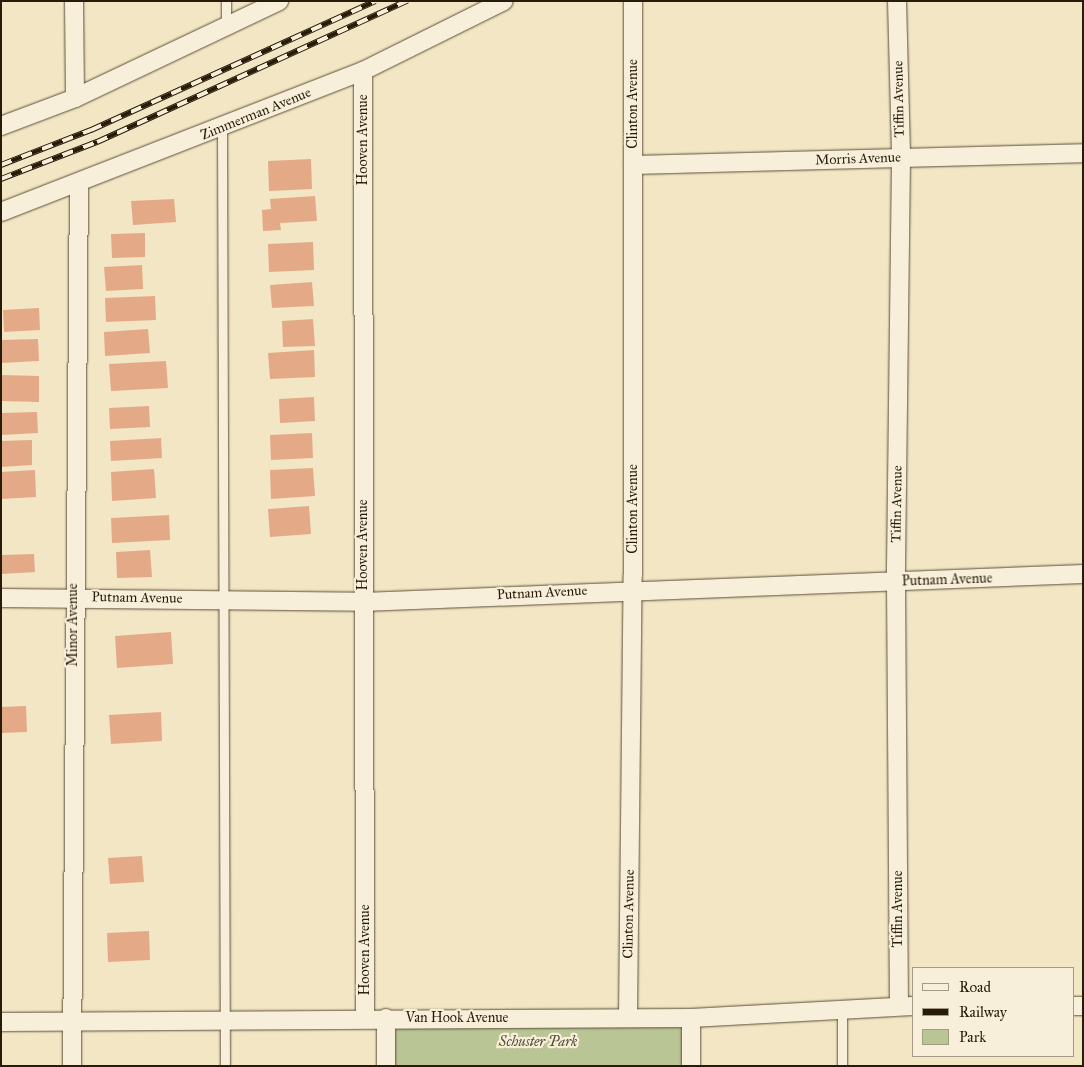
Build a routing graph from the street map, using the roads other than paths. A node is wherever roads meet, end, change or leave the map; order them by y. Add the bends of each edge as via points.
1 (74, 1) edge
2 (226, 1) edge
3 (279, 1) edge
4 (504, 1) edge
5 (633, 1) edge
6 (897, 1) edge
7 (226, 26) junction
8 (363, 72) junction
9 (75, 98) junction
10 (1, 126) edge
11 (222, 127) junction
12 (1083, 153) edge
13 (901, 158) junction
14 (633, 165) junction
15 (79, 184) junction
16 (1, 212) edge
17 (1083, 574) edge
18 (896, 582) junction
19 (633, 589) junction
20 (73, 597) junction
21 (1, 598) edge
22 (221, 599) junction
23 (363, 602) junction
24 (906, 1006) edge
25 (842, 1009) junction
26 (365, 1018) junction
27 (386, 1018) junction
28 (628, 1018) junction
29 (691, 1018) junction
30 (225, 1020) junction
31 (72, 1021) junction
32 (1, 1022) edge
33 (72, 1066) edge
34 (224, 1066) edge
35 (386, 1066) edge
36 (691, 1066) edge
37 (842, 1066) edge

1 - 9 street
2 - 7 lane
3 - 7 street
4 - 8 street, Zimmerman Avenue
5 - 14 street, Clinton Avenue
6 - 13 street, Tiffin Avenue
7 - 9 street
8 - 11 street, Zimmerman Avenue
8 - 23 street, Hooven Avenue
9 - 10 street
11 - 15 street, Zimmerman Avenue
11 - 22 lane
12 - 13 street, Morris Avenue
13 - 14 street, Morris Avenue
13 - 18 street, Tiffin Avenue
14 - 19 street, Clinton Avenue
15 - 16 street, Zimmerman Avenue
15 - 20 street, Minor Avenue
17 - 18 street, Putnam Avenue
18 - 19 street, Putnam Avenue
18 - 24 street, Tiffin Avenue
19 - 23 street, Putnam Avenue
19 - 28 street, Clinton Avenue
20 - 21 street, Putnam Avenue
20 - 22 street, Putnam Avenue
20 - 31 street, Minor Avenue
22 - 23 street, Putnam Avenue
22 - 30 lane
23 - 26 street, Hooven Avenue
24 - 25 street, Van Hook Avenue
25 - 29 street, Van Hook Avenue
25 - 37 lane
26 - 27 street, Van Hook Avenue
26 - 30 street, Van Hook Avenue
27 - 28 street, Van Hook Avenue
27 - 35 street
28 - 29 street, Van Hook Avenue
29 - 36 street
30 - 31 street, Van Hook Avenue
30 - 34 lane
31 - 32 street, Van Hook Avenue
31 - 33 street, Minor Avenue

